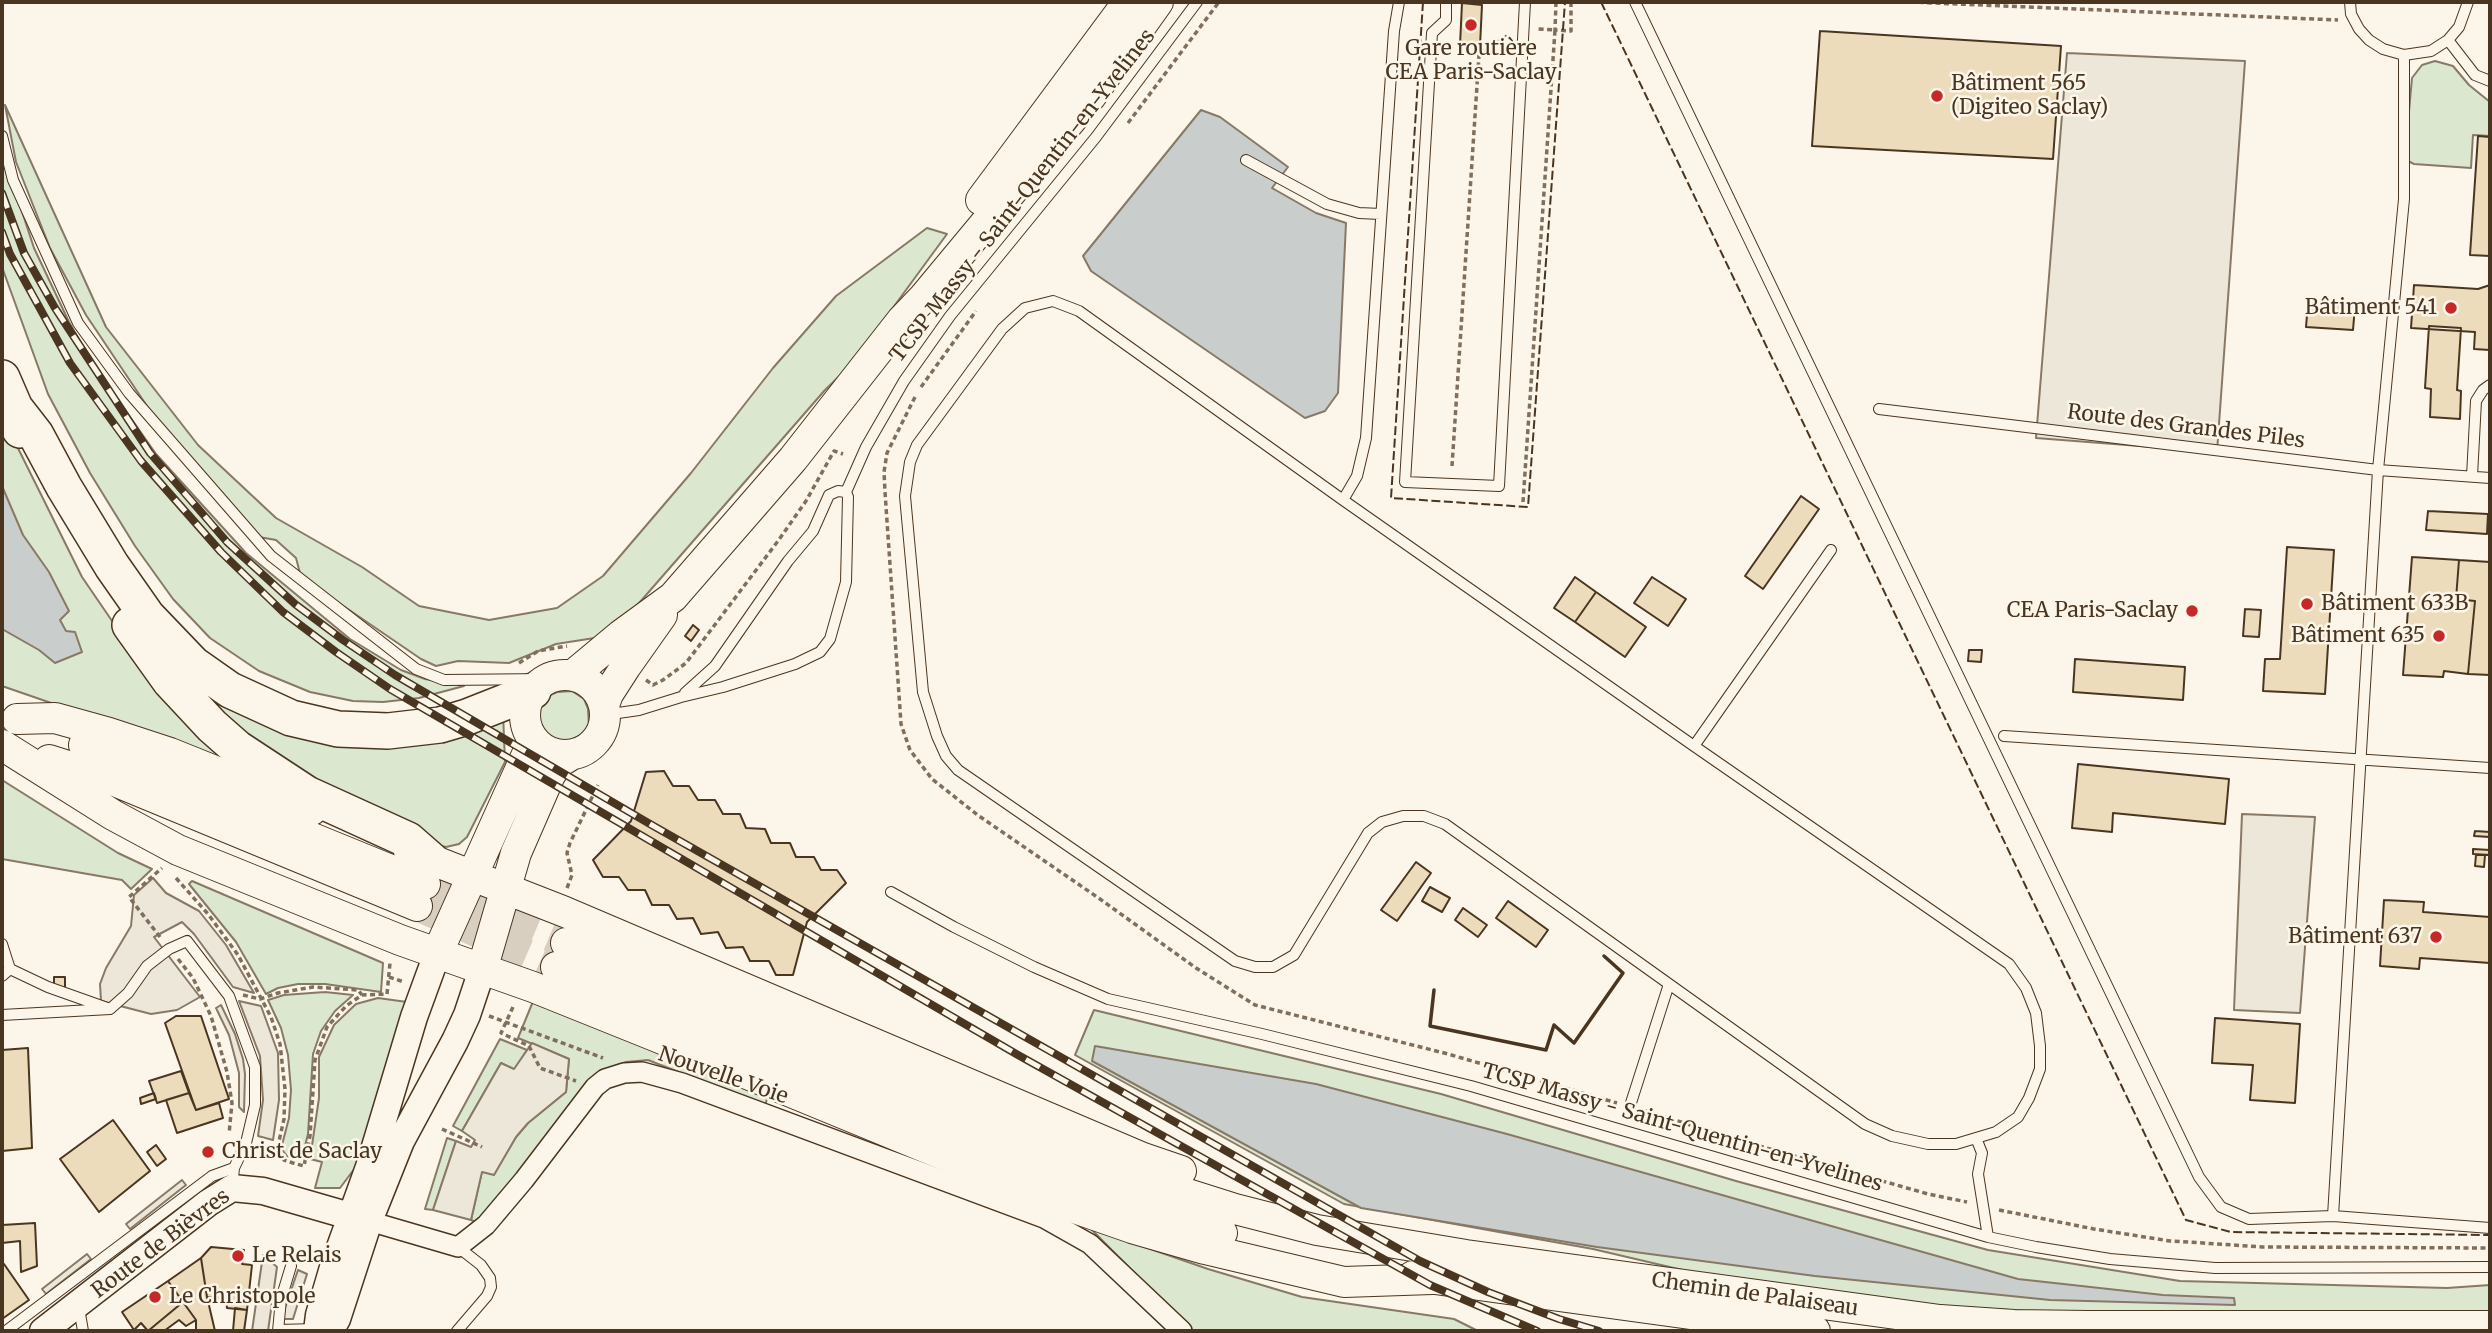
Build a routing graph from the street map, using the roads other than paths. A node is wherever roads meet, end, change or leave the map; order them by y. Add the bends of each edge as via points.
1 (1128, 2) edge
2 (1158, 2) edge
3 (1197, 2) edge
4 (1399, 2) edge
5 (1446, 2) edge
6 (1525, 2) edge
7 (1635, 2) edge
8 (2350, 2) edge
9 (2468, 2) edge
10 (2448, 40) junction
11 (2404, 55) junction
12 (2490, 81) edge
13 (2, 136) edge
14 (1246, 160) dead end
15 (1381, 214) junction
16 (902, 320) junction
17 (2490, 385) edge
18 (8, 393) edge
19 (1879, 409) dead end
20 (2378, 470) junction
21 (2472, 476) junction
22 (2490, 478) edge
23 (846, 492) junction
24 (1343, 500) junction
25 (1831, 550) dead end
26 (673, 597) junction
27 (551, 682) junction
28 (681, 697) junction
29 (604, 710) junction
30 (10, 715) edge
31 (2004, 736) dead end
32 (533, 741) junction
33 (2, 745) edge
34 (1694, 746) junction
35 (571, 755) junction
36 (2362, 759) junction
37 (2490, 768) edge
38 (471, 877) junction
39 (425, 884) junction
40 (507, 890) junction
41 (891, 892) dead end
42 (2, 944) edge
43 (437, 954) junction
44 (482, 970) junction
45 (6, 973) edge
46 (1669, 984) junction
47 (110, 1009) junction
48 (2, 1015) edge
49 (1630, 1106) road end
50 (1976, 1138) junction
51 (233, 1178) junction
52 (2333, 1216) junction
53 (360, 1219) junction
54 (2490, 1228) edge
55 (1317, 1230) junction
56 (1989, 1237) junction
57 (458, 1247) junction
58 (291, 1266) dead end
59 (2490, 1267) edge
60 (1432, 1279) junction
61 (78, 1305) junction
62 (2490, 1326) edge
63 (321, 1330) edge
64 (6, 1331) edge
65 (43, 1331) edge
66 (83, 1331) edge
67 (278, 1331) edge
68 (457, 1331) edge
69 (1182, 1331) edge
70 (1815, 1331) edge

1 - 16 main road via 947,246
2 - 16 main road via 1091,96
3 - 23 lane, TCSP Massy - Saint-Quentin-en-Yvelines via 1096,137 950,316 904,381
4 - 15 lane
5 - 6 lane via 1446,20 1432,33 1405,482 1499,486
7 - 52 lane via 2199,1177 2221,1207 2249,1219
8 - 11 lane via 2354,20 2369,40
9 - 10 lane via 2459,27
10 - 11 lane via 2431,51
10 - 12 lane via 2475,75
11 - 20 lane via 2404,199
13 - 27 lane via 13,180 78,323 129,393 271,556 416,669 444,680
14 - 15 lane via 1327,204
15 - 24 lane via 1366,438 1357,476
16 - 26 main road via 793,459
17 - 21 lane via 2476,401
18 - 27 highway via 112,566 147,615 193,664 230,690 291,718 338,729 375,731 411,730 467,717
18 - 39 highway via 23,442 103,581 149,654 192,706 237,748 272,772 336,809 408,840
19 - 20 lane, Route des Grandes Piles
20 - 21 lane, Route des Grandes Piles
20 - 36 lane
21 - 22 lane, Route des Grandes Piles
23 - 28 lane via 829,495 813,531 715,666
23 - 28 lane via 846,582 830,639 820,652 795,664
24 - 34 lane
24 - 46 lane via 1079,311 1054,301 1026,308 1002,329 917,445 907,479 923,692 946,756 958,770 1235,961 1273,967 1294,955 1368,833 1382,822 1424,816 1445,824
25 - 34 lane
26 - 27 main road
26 - 29 main road via 608,694
27 - 29 main road via 591,684
27 - 32 main road via 524,710
28 - 29 lane via 639,710
29 - 35 main road via 597,740
30 - 39 main road via 55,718 170,753 267,791
31 - 36 lane
32 - 35 main road via 550,753
32 - 38 main road
33 - 39 main road
33 - 43 main road via 178,850
34 - 50 lane via 2009,964 2036,1013 2040,1069 2018,1117 1996,1132
35 - 40 main road via 550,775 516,853
36 - 37 lane
36 - 52 lane
38 - 39 main road
38 - 40 main road
38 - 43 main road
40 - 44 main road
40 - 55 main road via 1143,1158 1250,1195
41 - 56 lane, TCSP Massy - Saint-Quentin-en-Yvelines via 1034,967 1108,999 1471,1086
42 - 45 lane
43 - 44 main road
43 - 53 main road via 369,1167
44 - 53 main road via 455,1041
44 - 60 main road via 1132,1228 1344,1282
45 - 47 lane
46 - 49 lane
46 - 50 lane via 1865,1125 1928,1144
47 - 48 lane
47 - 51 lane via 147,966 187,941 229,996 255,1067 255,1105
50 - 56 lane via 1982,1153 1978,1174
51 - 53 main road, Route de Bièvres
51 - 61 main road, Route de Bièvres
51 - 64 lane, Route de Bièvres via 212,1176
52 - 54 lane
53 - 57 street
53 - 63 main road via 319,1315
55 - 60 main road via 1118,1172 561,955 1126,1202 1274,1248
55 - 62 main road, Chemin de Palaiseau via 1940,1320 2088,1326
56 - 59 lane, TCSP Massy - Saint-Quentin-en-Yvelines via 2110,1259 2215,1268
57 - 68 lane via 481,1265 491,1287
57 - 69 street, Nouvelle Voie via 485,1225 524,1180 595,1087 605,1079 642,1072 1044,1218 1090,1244
58 - 67 lane
60 - 70 main road, Chemin de Palaiseau
61 - 65 main road, Route de Bièvres
61 - 66 lane
63 - 67 lane

